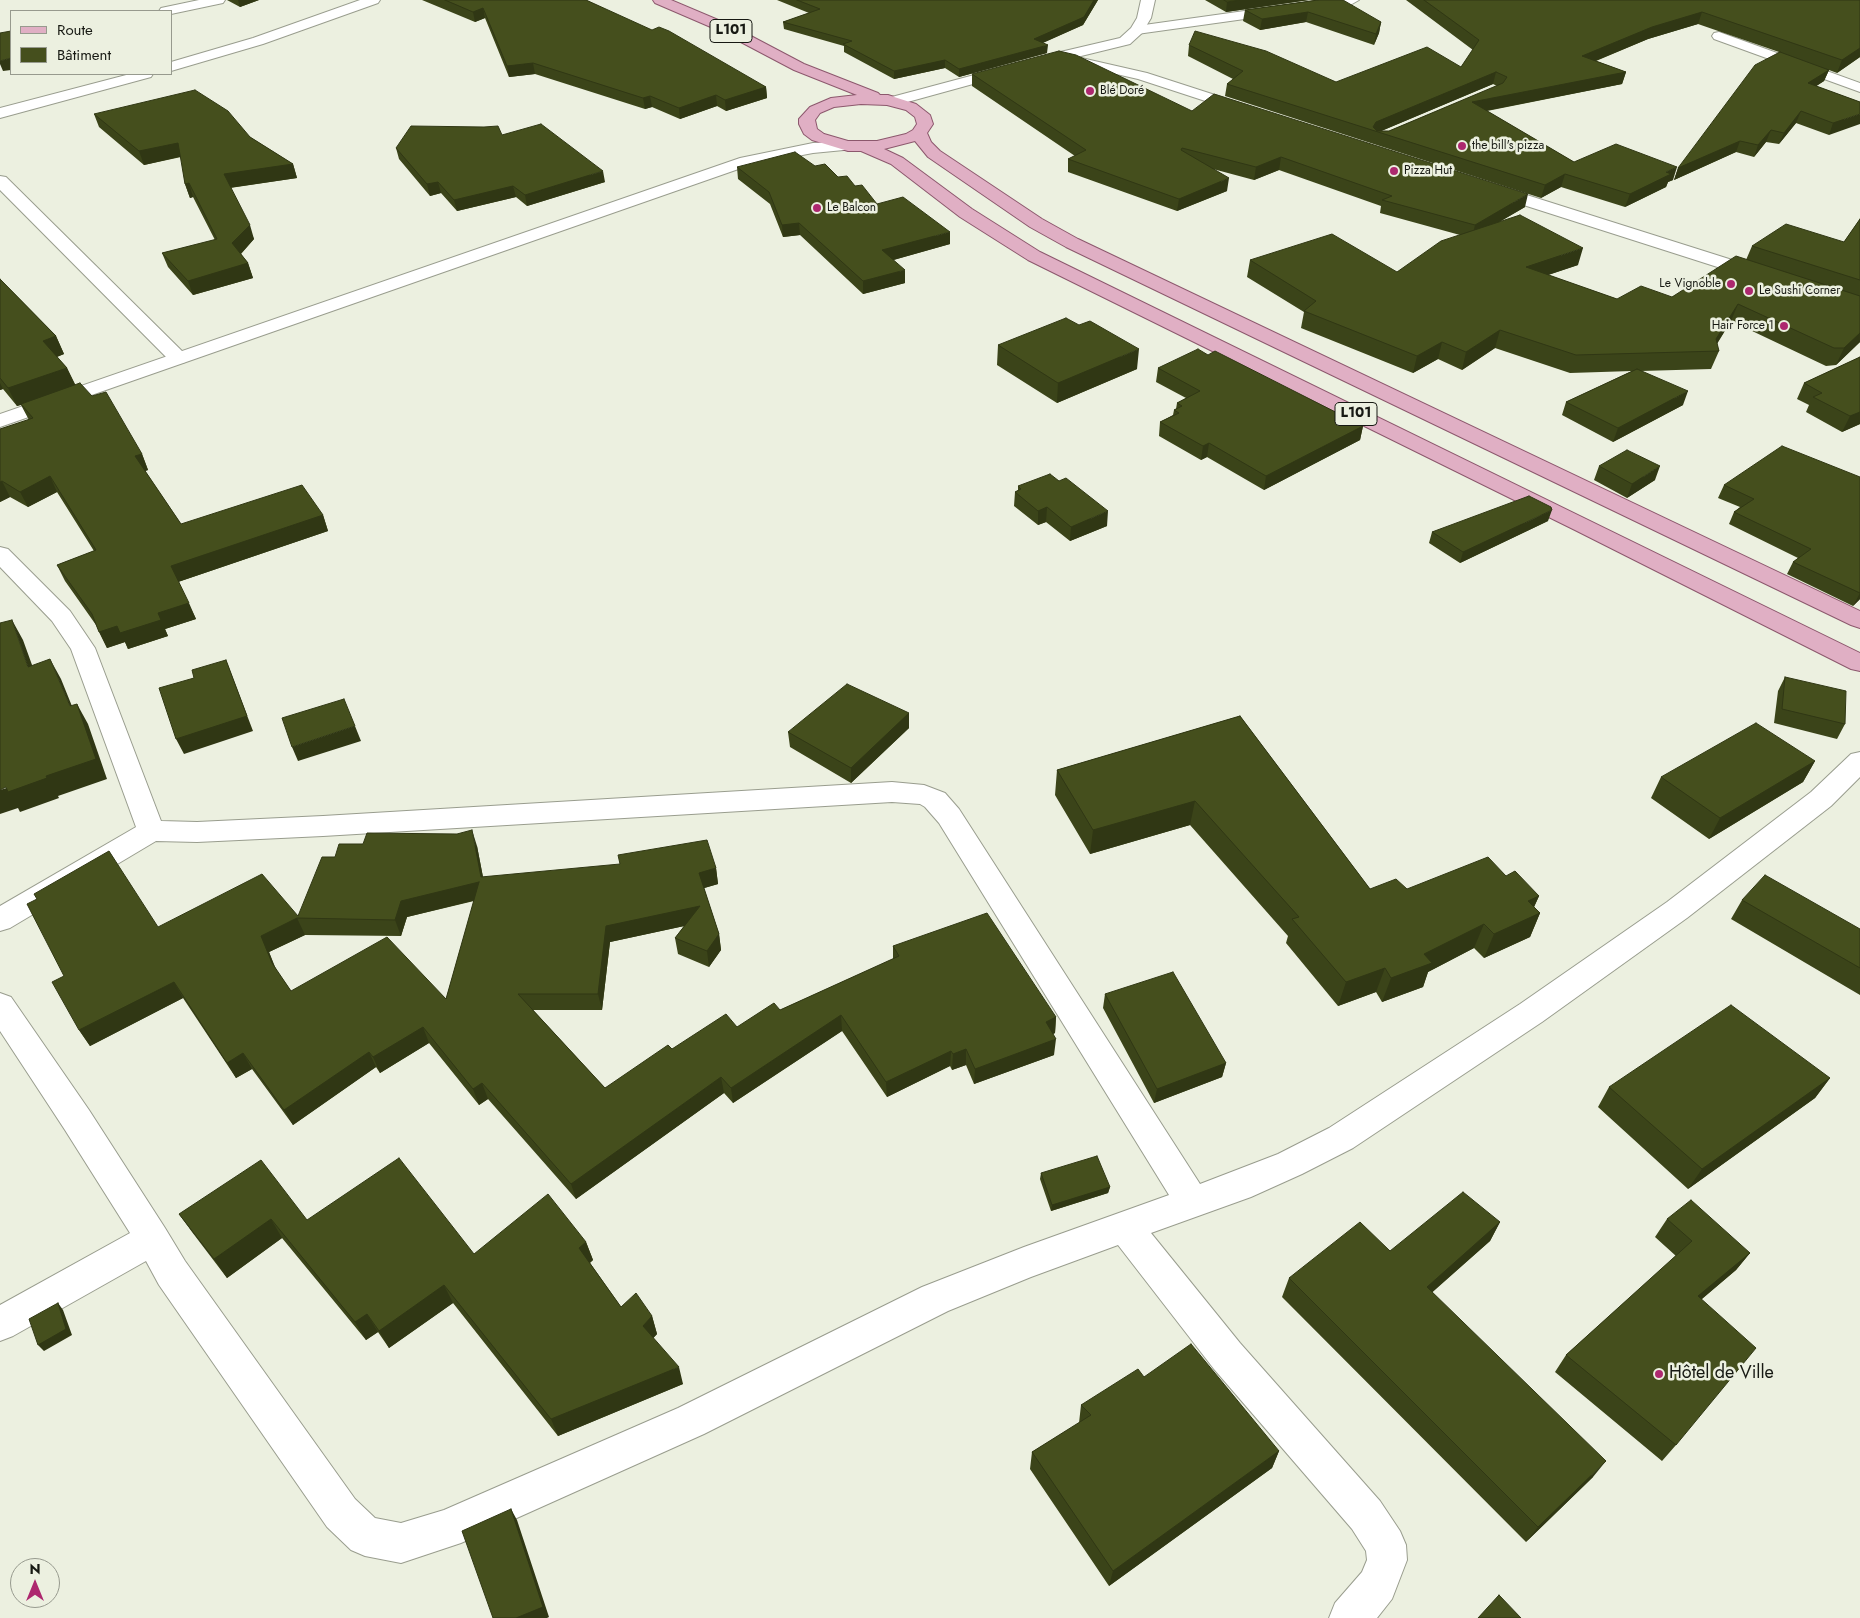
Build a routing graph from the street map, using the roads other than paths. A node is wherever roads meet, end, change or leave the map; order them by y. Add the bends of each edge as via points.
1 (218, 0) edge
2 (373, 0) edge
3 (660, 0) edge
4 (1148, 0) edge
5 (1352, 0) edge
6 (171, 10) edge
7 (1137, 30) junction
8 (1719, 36) edge
9 (1128, 45) junction
10 (1083, 50) junction
11 (1110, 57) junction
12 (1026, 65) edge
13 (1092, 65) junction
14 (172, 67) edge
15 (799, 67) junction
16 (1064, 73) edge
17 (142, 75) edge
18 (1860, 88) edge
19 (888, 100) junction
20 (822, 107) junction
21 (0, 113) edge
22 (926, 119) junction
23 (798, 130) junction
24 (856, 146) junction
25 (746, 161) junction
26 (0, 181) edge
27 (1767, 262) edge
28 (1775, 280) edge
29 (178, 358) junction
30 (0, 421) edge
31 (0, 554) edge
32 (1860, 620) edge
33 (1860, 663) edge
34 (1860, 761) edge
35 (151, 831) junction
36 (0, 920) edge
37 (0, 1006) edge
38 (1193, 1203) junction
39 (1125, 1228) junction
40 (153, 1239) junction
41 (0, 1324) edge
42 (1350, 1618) edge

1 - 6 street
2 - 14 street via 258,41
3 - 15 main road, L101 via 725,28
4 - 7 street
5 - 7 street
7 - 9 street
8 - 18 street
9 - 10 street
9 - 11 street
10 - 11 street
10 - 13 street via 1054,58
11 - 13 street
11 - 13 street via 1148,65 1257,107
12 - 19 street
13 - 16 street
15 - 19 main road, L101
15 - 20 main road, L101 via 822,86
17 - 21 street
19 - 20 main road via 845,100
19 - 22 main road via 911,107
20 - 23 main road via 810,115
22 - 24 main road via 912,137 890,144
22 - 32 main road, L101 via 924,144 934,154 1036,223 1072,243
23 - 24 main road
23 - 25 street
24 - 25 street via 813,148
24 - 33 main road, L101 via 897,161 966,213 1034,256
25 - 29 street
26 - 29 street
27 - 28 street via 1480,178
29 - 30 street
31 - 35 street via 61,616 82,648 96,678
34 - 38 street via 1821,799 1692,899 1531,1013 1341,1138 1265,1175
35 - 36 street
35 - 38 street via 343,825 892,792 924,795 935,800 949,816
37 - 40 street via 78,1120
38 - 39 street
39 - 40 street via 1024,1263 935,1299 691,1421 447,1529 401,1543 366,1536 341,1513 178,1282
39 - 42 street via 1227,1356 1366,1515 1386,1545 1387,1560 1378,1585
40 - 41 street

